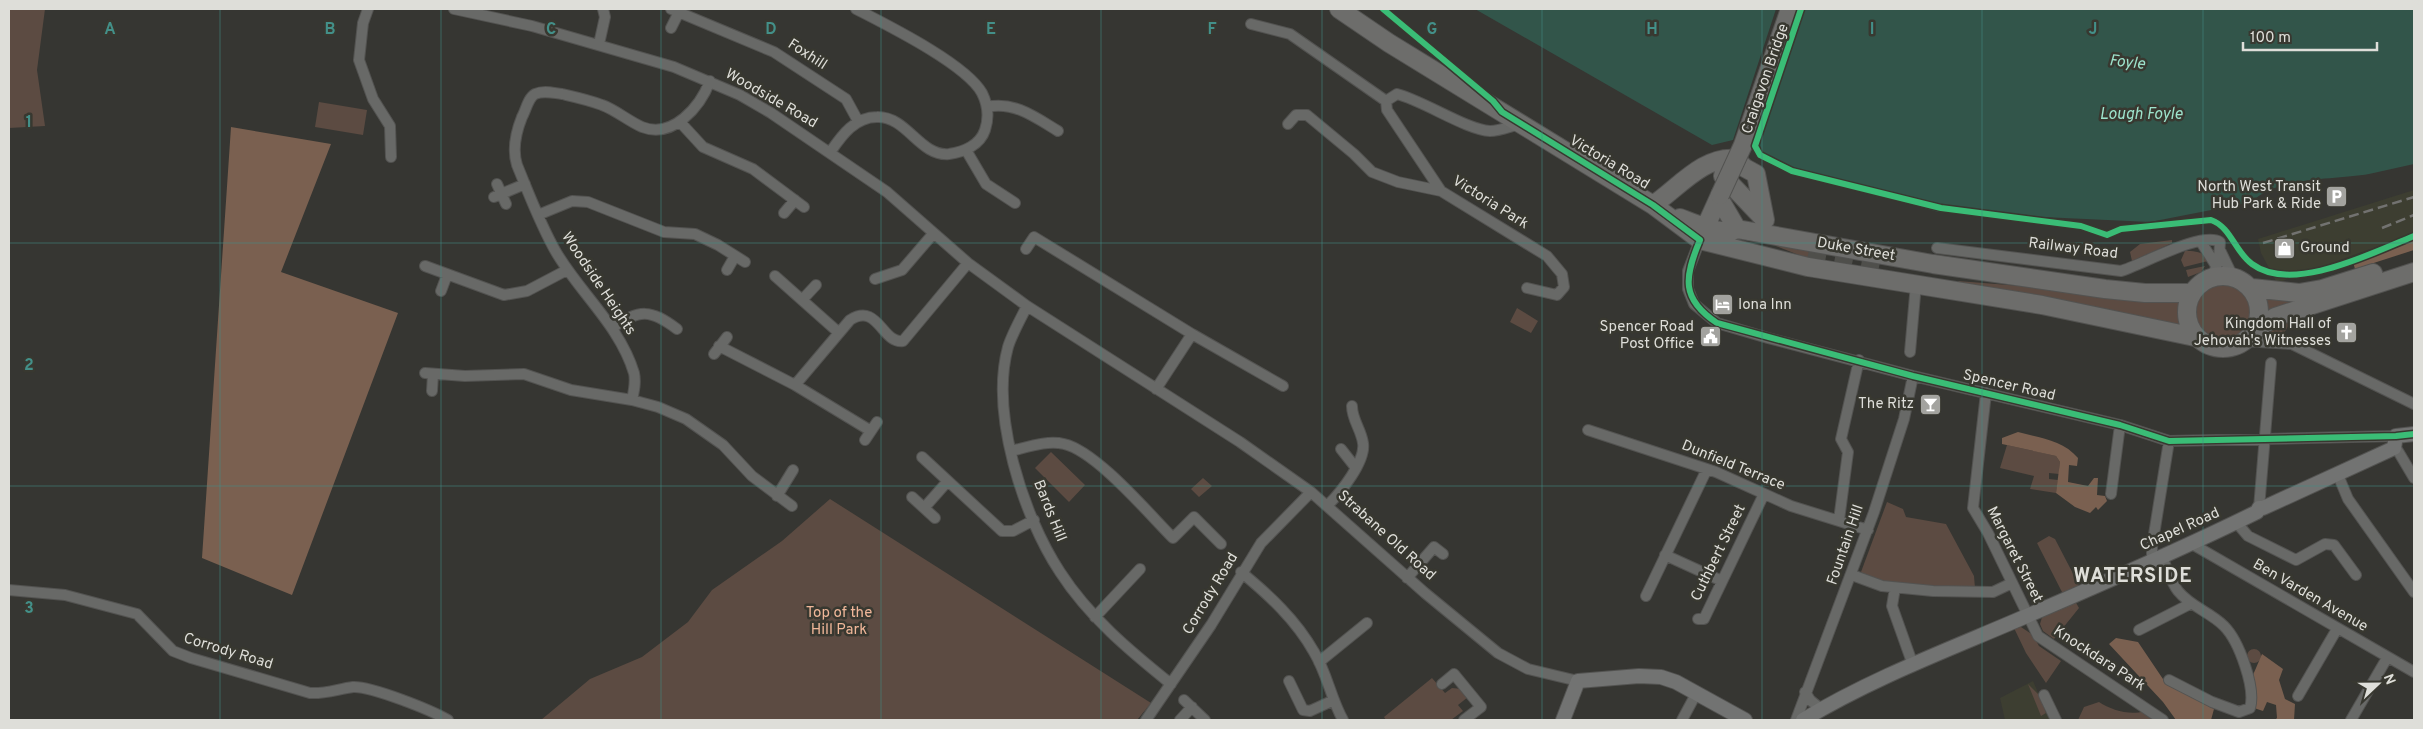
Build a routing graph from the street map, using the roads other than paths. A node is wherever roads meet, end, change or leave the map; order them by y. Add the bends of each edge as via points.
1 (368, 9) edge
2 (454, 9) edge
3 (603, 9) edge
4 (856, 9) edge
5 (1339, 9) edge
6 (1790, 9) edge
7 (675, 10) edge
8 (1251, 24) dead end
9 (671, 28) dead end
10 (599, 44) junction
11 (710, 81) junction
12 (1386, 100) junction
13 (986, 107) junction
14 (858, 121) junction
15 (680, 122) junction
16 (1288, 124) dead end
17 (1520, 124) junction
18 (1058, 131) dead end
19 (966, 150) junction
20 (830, 151) junction
21 (391, 157) dead end
22 (1729, 158) junction
23 (1745, 168) junction
24 (1684, 182) junction
25 (497, 184) dead end
26 (524, 184) junction
27 (1441, 191) junction
28 (1722, 192) junction
29 (498, 196) junction
30 (795, 200) junction
31 (1015, 203) dead end
32 (506, 204) dead end
33 (1653, 205) junction
34 (804, 207) dead end
35 (784, 212) dead end
36 (538, 215) junction
37 (1737, 229) junction
38 (933, 234) junction
39 (1702, 234) junction
40 (2201, 242) junction
41 (2220, 246) junction
42 (1937, 248) dead end
43 (1026, 249) dead end
44 (735, 256) junction
45 (2414, 260) edge
46 (744, 262) dead end
47 (968, 263) junction
48 (1882, 265) tunnel mouth
49 (425, 266) dead end
50 (567, 270) junction
51 (727, 270) dead end
52 (2213, 271) junction
53 (2414, 272) edge
54 (2009, 274) junction
55 (447, 275) junction
56 (775, 276) dead end
57 (2234, 276) junction
58 (875, 279) dead end
59 (1922, 279) junction
60 (816, 285) dead end
61 (1527, 288) dead end
62 (2252, 288) junction
63 (441, 291) dead end
64 (2191, 293) junction
65 (802, 300) junction
66 (1028, 306) junction
67 (676, 325) dead end
68 (612, 328) junction
69 (838, 332) junction
70 (1192, 334) junction
71 (2249, 336) junction
72 (727, 337) dead end
73 (2195, 337) junction
74 (1910, 352) dead end
75 (1859, 360) junction
76 (2271, 363) dead end
77 (1914, 376) junction
78 (795, 385) junction
79 (1283, 386) dead end
80 (1156, 389) junction
81 (432, 390) dead end
82 (1986, 394) junction
83 (632, 400) junction
84 (2414, 404) edge
85 (1352, 406) dead end
86 (877, 422) dead end
87 (2120, 425) junction
88 (1588, 430) dead end
89 (871, 431) junction
90 (2414, 434) edge
91 (2264, 438) junction
92 (865, 440) dead end
93 (2169, 441) junction
94 (2395, 442) junction
95 (1341, 449) dead end
96 (1011, 451) junction
97 (922, 457) dead end
98 (1356, 468) junction
99 (1707, 469) junction
100 (793, 470) dead end
101 (2338, 475) junction
102 (2414, 478) edge
103 (947, 482) junction
104 (1311, 492) junction
105 (1764, 494) junction
106 (2111, 494) dead end
107 (777, 496) junction
108 (912, 497) dead end
109 (1328, 505) junction
110 (792, 506) dead end
111 (924, 508) junction
112 (2259, 508) junction
113 (934, 518) dead end
114 (1034, 520) junction
115 (1839, 520) junction
116 (2236, 522) junction
117 (1868, 530) junction
118 (1221, 544) dead end
119 (2192, 544) junction
120 (1443, 554) dead end
121 (1665, 555) junction
122 (2157, 559) junction
123 (1140, 569) dead end
124 (1241, 572) junction
125 (1852, 575) junction
126 (2356, 575) dead end
127 (1407, 578) junction
128 (1722, 581) junction
129 (2012, 583) junction
130 (1895, 588) junction
131 (9, 590) edge
132 (2414, 592) edge
133 (1646, 596) dead end
134 (2190, 604) junction
135 (2027, 616) junction
136 (1095, 617) junction
137 (1698, 619) dead end
138 (1367, 624) dead end
139 (2337, 629) junction
140 (2139, 630) dead end
141 (2387, 658) junction
142 (1319, 662) junction
143 (1913, 665) junction
144 (2414, 672) edge
145 (1289, 680) dead end
146 (2169, 680) dead end
147 (1578, 681) junction
148 (1171, 684) junction
149 (1442, 684) dead end
150 (1805, 692) junction
151 (1696, 694) junction
152 (2044, 695) dead end
153 (2298, 696) dead end
154 (1334, 700) junction
155 (1821, 709) junction
156 (448, 720) edge
157 (1146, 720) edge
158 (1180, 720) edge
159 (1206, 720) edge
160 (1343, 720) edge
161 (1464, 720) edge
162 (1563, 720) edge
163 (1682, 720) edge
164 (1745, 720) edge
165 (1796, 720) edge
166 (1803, 720) edge
167 (2056, 720) edge
168 (2163, 720) edge
169 (2351, 720) edge

1 - 21 street via 359,60 373,100 390,126
2 - 10 street, Woodside Road
3 - 10 street via 605,17
4 - 13 street via 946,61 971,80 982,93
5 - 17 highway, Victoria Road
6 - 28 highway, Craigavon Bridge, bridge via 1743,145
7 - 9 street
7 - 14 street, Foxhill via 774,52 846,99
8 - 12 street via 1290,34
10 - 11 street, Woodside Road
11 - 15 street, Woodside Heights via 699,102
11 - 20 street, Woodside Road via 771,113
12 - 17 street via 1397,94 1413,98 1490,131
12 - 27 street, Victoria Park via 1387,110
13 - 18 street via 1008,105
13 - 19 street via 988,120 984,133
14 - 19 street via 878,116 898,122 927,148 947,154
14 - 20 street
15 - 26 street, Woodside Heights via 653,130 603,106 548,92 536,94 518,127 513,154
15 - 30 street via 703,148 753,168
16 - 27 street via 1296,115 1306,115 1372,172 1398,182
17 - 33 highway, Victoria Road
19 - 31 street via 986,184
20 - 38 street, Woodside Road via 887,192
22 - 23 highway, Craigavon Bridge via 1741,143
22 - 24 highway via 1712,161
22 - 28 highway, Craigavon Bridge
23 - 28 highway via 1740,178
23 - 28 highway via 1756,174 1767,222 1738,189
24 - 28 highway via 1701,176
24 - 33 highway
25 - 29 street
26 - 29 street
26 - 36 street, Woodside Heights
27 - 61 street, Victoria Park via 1547,256 1562,274 1564,287 1557,295
28 - 37 highway, Craigavon Bridge
28 - 39 highway, Craigavon Bridge
29 - 32 street
30 - 34 street
30 - 35 street
33 - 39 highway, Victoria Road
36 - 44 street via 572,202 588,202 664,232 695,234
36 - 50 street, Woodside Heights
37 - 39 highway, Duke Street
37 - 54 highway, Duke Street via 1933,264
38 - 47 street, Woodside Road
38 - 58 street via 902,270
39 - 59 highway, Duke Street via 1808,267
39 - 75 street, Spencer Road via 1688,272 1688,289 1694,304 1705,315 1717,323
40 - 41 street, Railway Road via 2211,239
40 - 42 street, Railway Road via 2178,247 2121,271
40 - 52 street
41 - 52 street
41 - 57 street
43 - 70 street via 1034,237
44 - 46 street
44 - 51 street
45 - 62 highway via 2322,290 2299,293
47 - 66 street, Woodside Road
47 - 69 street via 903,341 899,342 863,314 850,320
48 - 59 highway, Duke Street
49 - 55 street
50 - 55 street via 527,291 504,295
50 - 68 street, Woodside Heights
52 - 57 highway
52 - 64 highway
53 - 71 highway via 2275,317
54 - 59 highway, Duke Street
54 - 64 highway, Duke Street via 2105,289
55 - 63 street
56 - 65 street
57 - 62 highway
59 - 73 highway, Duke Street
59 - 74 street
60 - 65 street
62 - 71 highway via 2260,308 2259,319
64 - 73 highway via 2186,317
65 - 69 street
66 - 80 street, Strabane Old Road
66 - 96 street, Bards Hill via 1008,347 1004,383
67 - 68 street via 658,315 645,313 630,316
68 - 83 street, Woodside Heights via 634,375
69 - 78 street
70 - 79 street
70 - 80 street
71 - 73 highway via 2230,348 2218,348
71 - 84 street via 2292,344
72 - 78 street via 716,350
75 - 77 street, Spencer Road
75 - 115 street via 1841,439 1848,452
76 - 91 street
77 - 82 street, Spencer Road
77 - 117 street, Fountain Hill via 1904,419
78 - 89 street
80 - 104 street, Strabane Old Road
81 - 83 street via 429,374 524,374 571,390
82 - 87 street, Spencer Road
82 - 129 street, Margaret Street via 1973,508
83 - 107 street via 686,419 723,445 752,476
85 - 98 street via 1352,415 1363,443 1363,456
86 - 89 street
87 - 93 street, Spencer Road
87 - 106 street
88 - 99 street, Dunfield Terrace
89 - 92 street
90 - 94 main road, Chapel Road
91 - 93 street, Spencer Road
91 - 94 street, Spencer Road
91 - 112 street
93 - 122 street via 2153,538
94 - 101 main road, Chapel Road
94 - 102 street
95 - 98 street
96 - 114 street, Bards Hill
96 - 118 street via 1050,443 1065,444 1102,467 1174,538 1194,517
97 - 103 street
98 - 109 street
99 - 105 street, Dunfield Terrace
99 - 121 street
100 - 107 street
101 - 112 main road, Chapel Road
101 - 132 street via 2348,498
103 - 111 street
103 - 114 street via 1002,531 1013,530
104 - 109 street, Strabane Old Road
104 - 124 street, Corrody Road via 1261,543
105 - 115 street, Dunfield Terrace
105 - 128 street, Cuthbert Street
107 - 110 street
108 - 111 street
109 - 127 street, Strabane Old Road
111 - 113 street
112 - 116 main road, Chapel Road
114 - 136 street, Bards Hill via 1060,573
115 - 117 street, Dunfield Terrace
116 - 119 main road, Chapel Road
116 - 126 street via 2248,536 2296,560 2325,544 2334,545
117 - 125 street, Fountain Hill
119 - 122 main road, Chapel Road
119 - 139 street, Ben Varden Avenue
120 - 127 street via 1434,547
121 - 128 street
121 - 133 street
122 - 134 street
122 - 135 main road, Chapel Road
123 - 136 street
124 - 142 street via 1285,612
124 - 148 street, Corrody Road via 1211,626
125 - 130 street
125 - 150 street, Fountain Hill
127 - 147 street, Strabane Old Road via 1498,653 1528,669
128 - 137 street, Cuthbert Street via 1704,619
129 - 130 street via 1993,592
129 - 135 street, Margaret Street
130 - 143 street via 1892,606
131 - 156 street, Corrody Road via 65,594 137,614 173,651 201,661 310,693 323,694 354,687 370,689
134 - 140 street
134 - 146 street via 2220,623 2231,635 2246,671 2252,701 2250,708 2239,712
135 - 143 main road, Chapel Road
135 - 168 street, Knockdara Park via 2038,636
136 - 148 street, Bards Hill via 1119,642
138 - 142 street
139 - 141 street, Ben Varden Avenue
139 - 153 street
141 - 144 street, Ben Varden Avenue
141 - 169 street
142 - 154 street
143 - 155 main road, Chapel Road
145 - 154 street via 1303,710 1310,711
147 - 151 main road, Strabane Old Road via 1655,676 1676,682
147 - 162 main road
148 - 157 street, Corrody Road
149 - 161 street via 1454,674 1480,707
150 - 155 street
150 - 165 street, Fountain Hill
151 - 163 street
151 - 164 main road, Strabane Old Road
152 - 167 street
154 - 160 street
155 - 166 main road, Chapel Road
158 - 159 street via 1188,704

